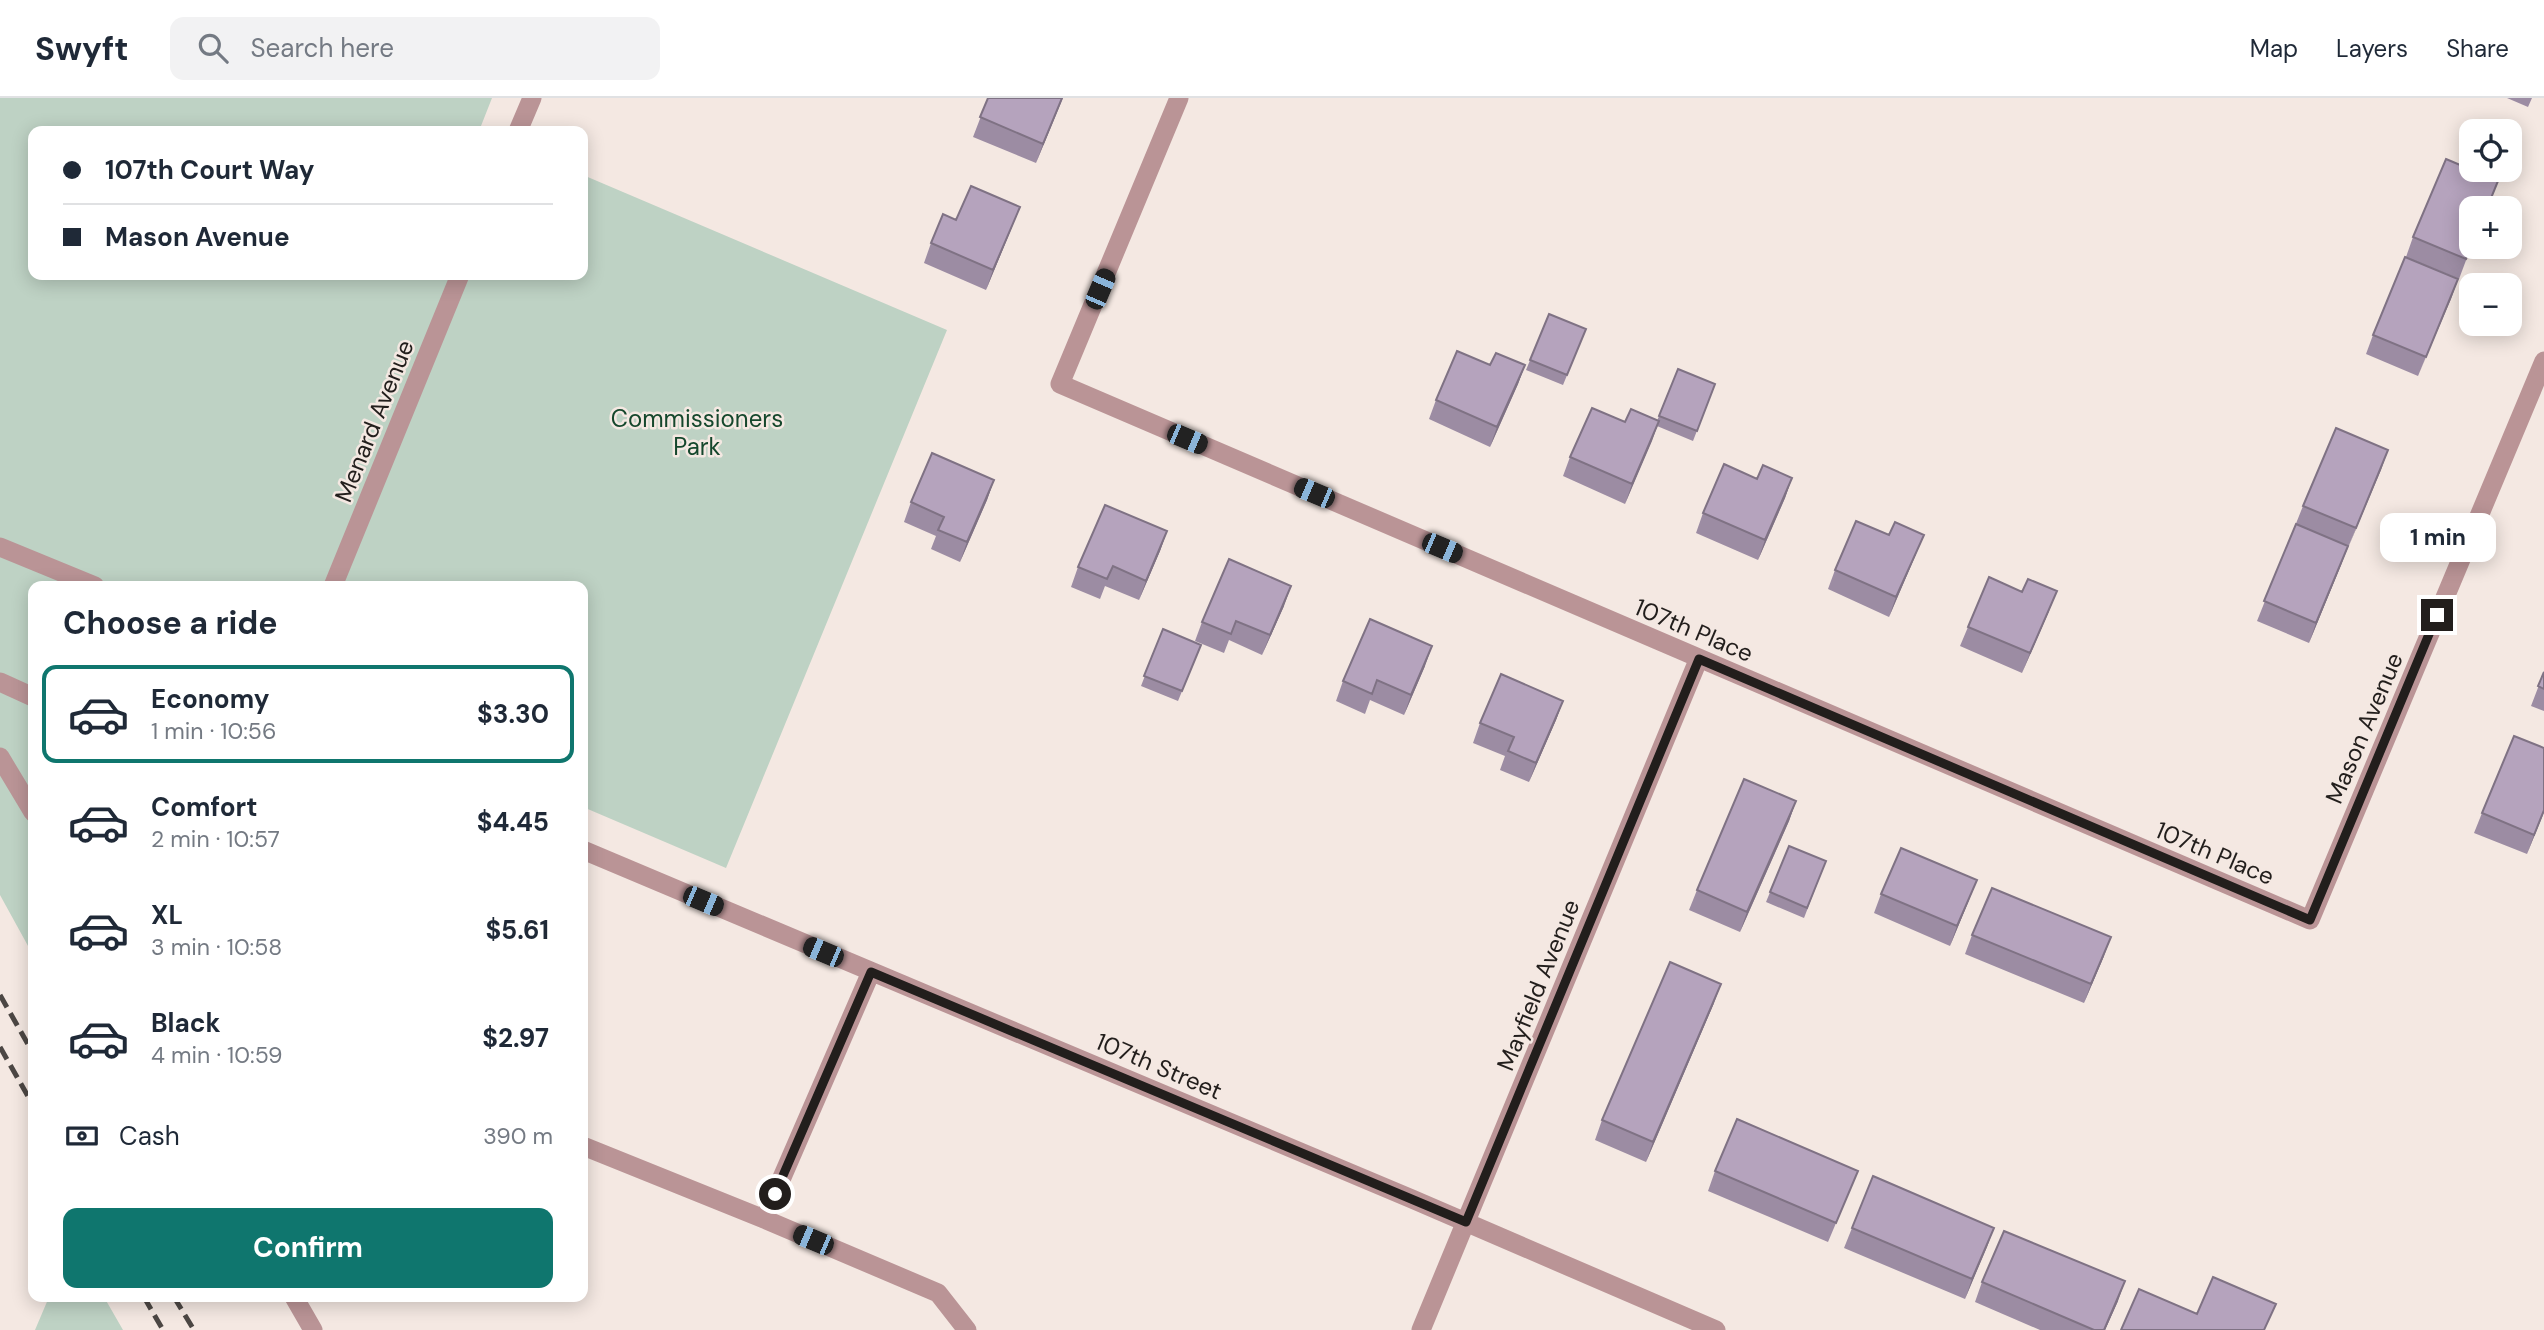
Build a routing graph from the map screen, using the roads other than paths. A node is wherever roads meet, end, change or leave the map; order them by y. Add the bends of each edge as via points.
1 (532, 98) edge
2 (1179, 98) edge
3 (520, 126) edge
4 (458, 280) edge
5 (2544, 361) edge
6 (0, 547) edge
7 (83, 581) edge
8 (335, 581) edge
9 (1699, 659) junction
10 (0, 682) edge
11 (28, 694) edge
12 (0, 757) edge
13 (28, 804) edge
14 (588, 852) edge
15 (2310, 920) joint
16 (871, 972) junction
17 (588, 1148) edge
18 (764, 1219) junction
19 (1466, 1222) junction
20 (297, 1302) edge
21 (313, 1330) edge
22 (967, 1330) edge
23 (1421, 1330) edge
24 (1716, 1330) edge

1 - 3 street
2 - 9 street, 107th Place via 1060,384
4 - 8 street, Menard Avenue
5 - 15 street, Mason Avenue
6 - 7 street
9 - 15 street, 107th Place
9 - 19 street, Mayfield Avenue
10 - 11 street
12 - 13 street
14 - 16 street, 107th Street
16 - 18 street
16 - 19 street, 107th Street
17 - 18 street
18 - 22 street via 938,1293
19 - 23 street, Mayfield Avenue
19 - 24 street, 107th Street
20 - 21 street

